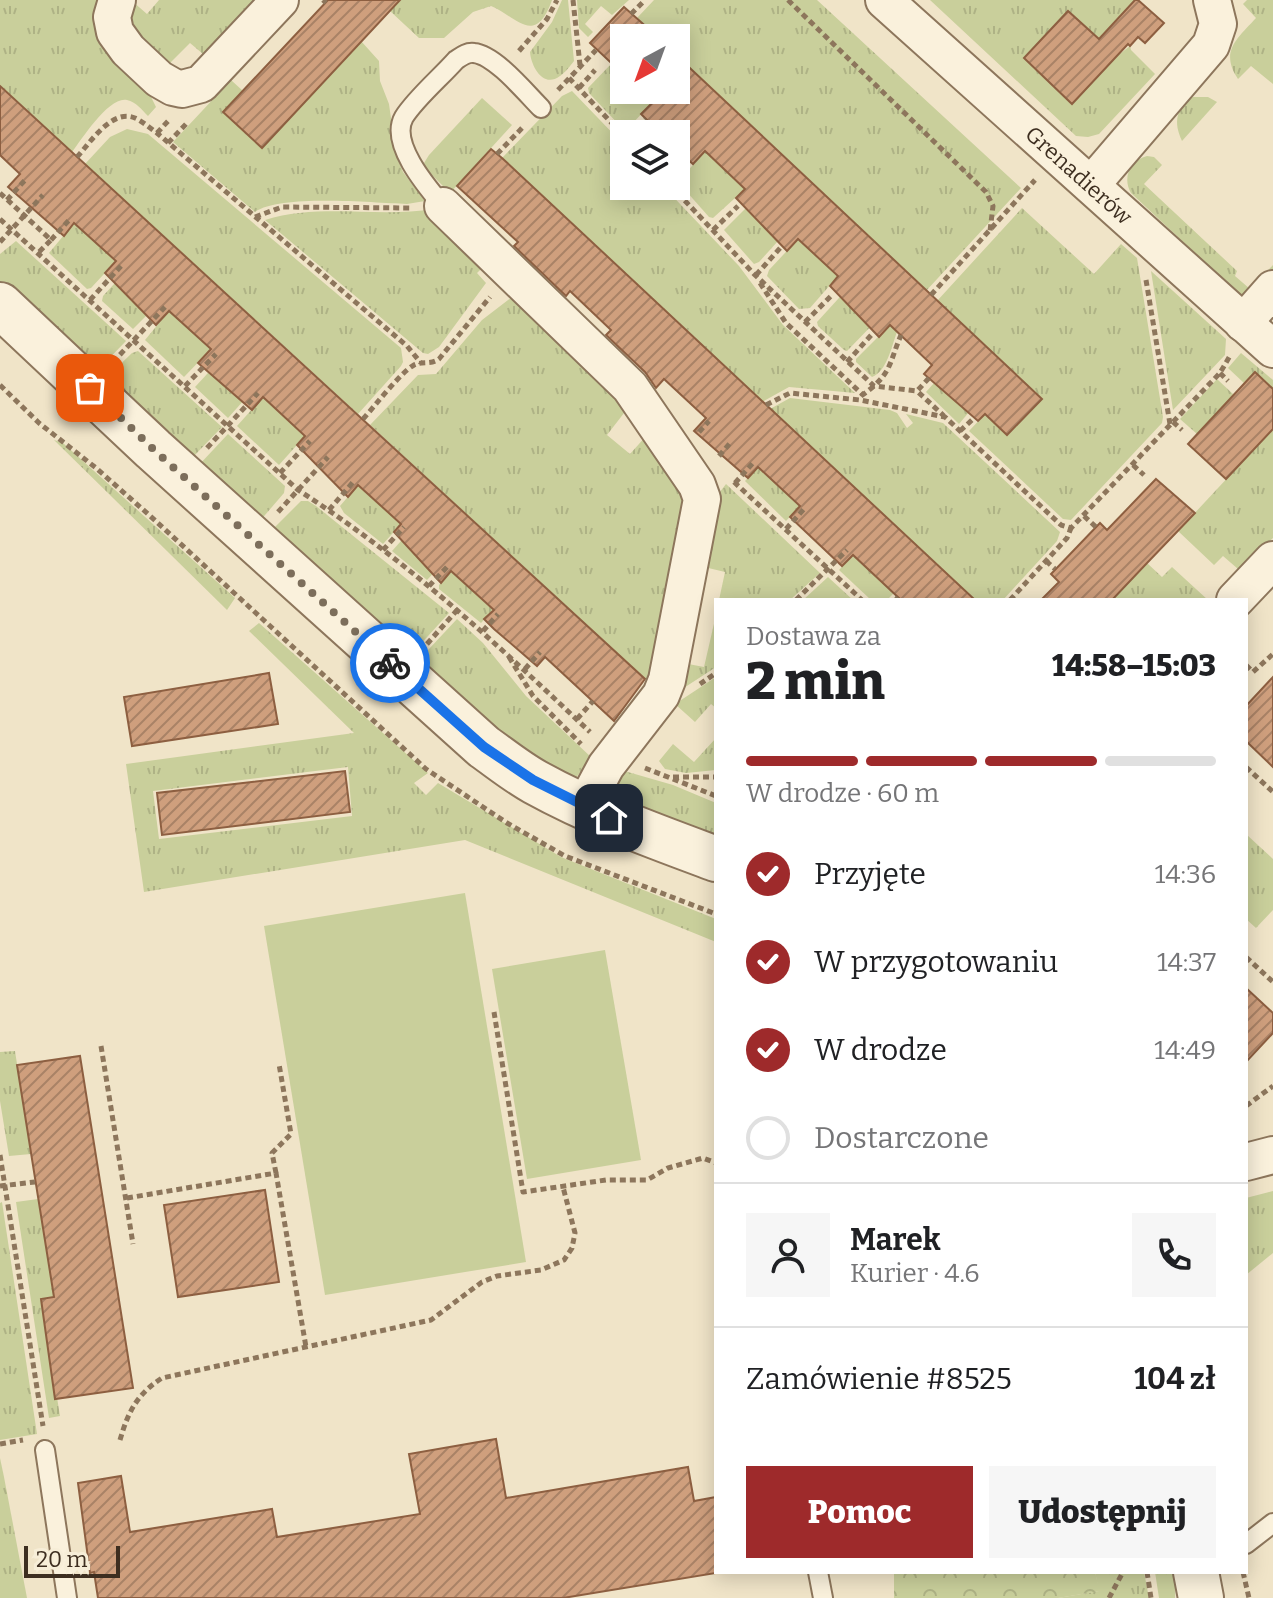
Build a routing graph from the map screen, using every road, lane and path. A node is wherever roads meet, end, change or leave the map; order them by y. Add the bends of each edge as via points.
1 (117, 0) edge
2 (280, 0) edge
3 (557, 0) edge
4 (573, 0) edge
5 (645, 0) edge
6 (788, 0) edge
7 (884, 0) edge
8 (1212, 0) edge
9 (631, 14) dead end
10 (596, 50) dead end
11 (580, 66) junction
12 (502, 70) junction
13 (595, 70) dead end
14 (569, 78) junction
15 (579, 88) junction
16 (545, 103) joint
17 (170, 119) dead end
18 (610, 121) edge
19 (181, 129) dead end
20 (157, 133) junction
21 (168, 143) junction
22 (1058, 156) junction
23 (77, 157) dead end
24 (26, 179) dead end
25 (1091, 185) junction
26 (0, 193) edge
27 (43, 195) dead end
28 (7, 200) junction
29 (684, 200) edge
30 (442, 205) junction
31 (738, 206) dead end
32 (24, 215) junction
33 (255, 217) junction
34 (0, 219) edge
35 (70, 219) dead end
36 (11, 229) junction
37 (713, 230) junction
38 (990, 231) junction
39 (51, 240) junction
40 (0, 242) edge
41 (782, 246) dead end
42 (38, 253) junction
43 (121, 266) dead end
44 (511, 271) junction
45 (1145, 271) dead end
46 (755, 275) junction
47 (1273, 289) edge
48 (833, 294) dead end
49 (931, 295) dead end
50 (90, 300) junction
51 (0, 305) edge
52 (165, 307) dead end
53 (805, 322) junction
54 (874, 332) dead end
55 (1240, 332) junction
56 (901, 335) dead end
57 (134, 340) junction
58 (1273, 349) edge
59 (216, 354) dead end
60 (847, 362) junction
61 (421, 363) junction
62 (1220, 373) junction
63 (929, 378) dead end
64 (1228, 381) dead end
65 (185, 386) junction
66 (874, 386) junction
67 (90, 388) junction
68 (917, 391) junction
69 (258, 393) dead end
70 (863, 395) junction
71 (855, 399) junction
72 (766, 405) dead end
73 (945, 417) junction
74 (363, 419) dead end
75 (972, 420) dead end
76 (1172, 423) junction
77 (228, 425) junction
78 (1182, 430) dead end
79 (960, 431) junction
80 (310, 441) dead end
81 (328, 457) dead end
82 (753, 463) dead end
83 (1133, 464) junction
84 (280, 473) junction
85 (724, 473) dead end
86 (182, 475) junction
87 (1144, 475) dead end
88 (354, 481) dead end
89 (735, 483) junction
90 (298, 490) junction
91 (804, 509) dead end
92 (329, 510) junction
93 (1084, 516) junction
94 (404, 527) dead end
95 (1096, 527) dead end
96 (1071, 528) junction
97 (786, 529) junction
98 (383, 550) junction
99 (847, 550) dead end
100 (1273, 560) edge
101 (1046, 561) junction
102 (447, 567) dead end
103 (830, 569) junction
104 (1055, 569) dead end
105 (429, 586) junction
106 (798, 598) edge
107 (860, 598) edge
108 (1012, 598) edge
109 (1237, 598) edge
110 (458, 609) junction
111 (498, 614) dead end
112 (483, 632) junction
113 (540, 652) dead end
114 (508, 654) junction
115 (1273, 654) edge
116 (1248, 667) edge
117 (525, 669) junction
118 (401, 672) junction
119 (593, 701) dead end
120 (611, 759) junction
121 (1248, 769) edge
122 (671, 777) junction
123 (714, 777) edge
124 (1273, 792) edge
125 (714, 795) edge
126 (584, 807) junction
127 (714, 858) edge
128 (1248, 959) edge
129 (1273, 982) edge
130 (494, 1012) dead end
131 (101, 1046) dead end
132 (279, 1064) dead end
133 (1273, 1086) edge
134 (1248, 1105) edge
135 (0, 1155) edge
136 (1273, 1155) edge
137 (1248, 1161) edge
138 (714, 1162) edge
139 (276, 1173) junction
140 (35, 1182) dead end
141 (3, 1186) edge
142 (563, 1187) junction
143 (127, 1198) junction
144 (133, 1244) dead end
145 (306, 1347) junction
146 (120, 1440) dead end
147 (45, 1450) joint
148 (1273, 1523) edge
149 (1248, 1542) edge
150 (818, 1574) edge
151 (1122, 1574) edge
152 (1147, 1574) edge
153 (1243, 1574) edge
154 (67, 1598) edge
155 (823, 1598) edge
156 (1109, 1598) edge
157 (1151, 1598) edge
158 (1249, 1598) edge

1 - 2 street via 115,32 128,50 159,79 182,89 201,84
3 - 12 path via 542,26
4 - 11 path
5 - 9 path
6 - 38 path via 986,192 993,206
7 - 22 street, Grenadierów
8 - 25 street via 1218,24 1211,45
10 - 11 path
11 - 14 path
12 - 16 lane
12 - 30 lane via 476,52 466,53 404,118 401,135 406,151
13 - 15 path
14 - 15 path
14 - 16 path
15 - 18 path
17 - 20 path
19 - 21 path
20 - 21 path
20 - 23 path via 136,118 115,118
21 - 33 path
22 - 25 street, Grenadierów
22 - 38 path
24 - 28 path
25 - 55 street, Grenadierów
26 - 28 path
27 - 32 path
28 - 32 path
29 - 37 path
30 - 33 path via 399,210 282,207
30 - 44 street
31 - 37 path
32 - 36 path
32 - 39 path
33 - 61 path
34 - 36 path
35 - 39 path
36 - 40 path
36 - 42 path
37 - 46 path
38 - 49 path
39 - 42 path
41 - 46 path
42 - 50 path
43 - 50 path
44 - 61 path via 439,359
44 - 120 street via 630,387 702,499 667,680
45 - 76 path
46 - 53 path
46 - 70 path via 786,323
47 - 55 street
48 - 53 path
50 - 57 path
51 - 67 street
52 - 57 path
53 - 60 path
54 - 60 path
55 - 58 street, Grenadierów
55 - 62 path
56 - 66 path via 891,365
57 - 65 path
57 - 67 path
59 - 65 path
60 - 66 path
61 - 74 path
62 - 64 path
62 - 76 path
63 - 68 path
65 - 77 path
66 - 68 path
66 - 70 path
67 - 86 street
68 - 73 path
69 - 77 path
70 - 71 path
71 - 72 path via 790,393
71 - 73 path
73 - 79 path
75 - 79 path
76 - 78 path
76 - 83 path
77 - 84 path
77 - 86 path
79 - 96 path via 1061,525
80 - 84 path
81 - 90 path
82 - 89 path
83 - 87 path
83 - 93 path
84 - 90 path
85 - 89 path
86 - 118 street
88 - 92 path
89 - 97 path
90 - 92 path
91 - 97 path
92 - 98 path
93 - 95 path
93 - 96 path
94 - 98 path
96 - 101 path
97 - 103 path
98 - 105 path
99 - 103 path
100 - 109 street
101 - 104 path
101 - 108 path
102 - 105 path
103 - 106 path
103 - 107 path
105 - 110 path
110 - 112 path
110 - 118 path
111 - 112 path
112 - 114 path
113 - 117 path
114 - 117 path
114 - 120 path via 533,696
115 - 116 path via 1253,672
117 - 119 path via 579,721
118 - 126 street via 484,747
120 - 122 path
120 - 126 street
121 - 124 path
122 - 123 path
122 - 125 path
126 - 127 street
128 - 129 path
130 - 142 path via 523,1192
131 - 143 path
132 - 139 path via 291,1134 272,1153
133 - 134 path
135 - 141 path
136 - 137 street
138 - 142 path via 703,1158 647,1180
139 - 143 path
139 - 145 path
140 - 141 path
141 - 147 path
142 - 145 path via 575,1233 564,1260 482,1282 431,1320
143 - 144 path
145 - 146 path via 162,1378 136,1400
147 - 154 lane
148 - 149 lane
150 - 155 lane
151 - 156 path
152 - 157 path
153 - 158 path

